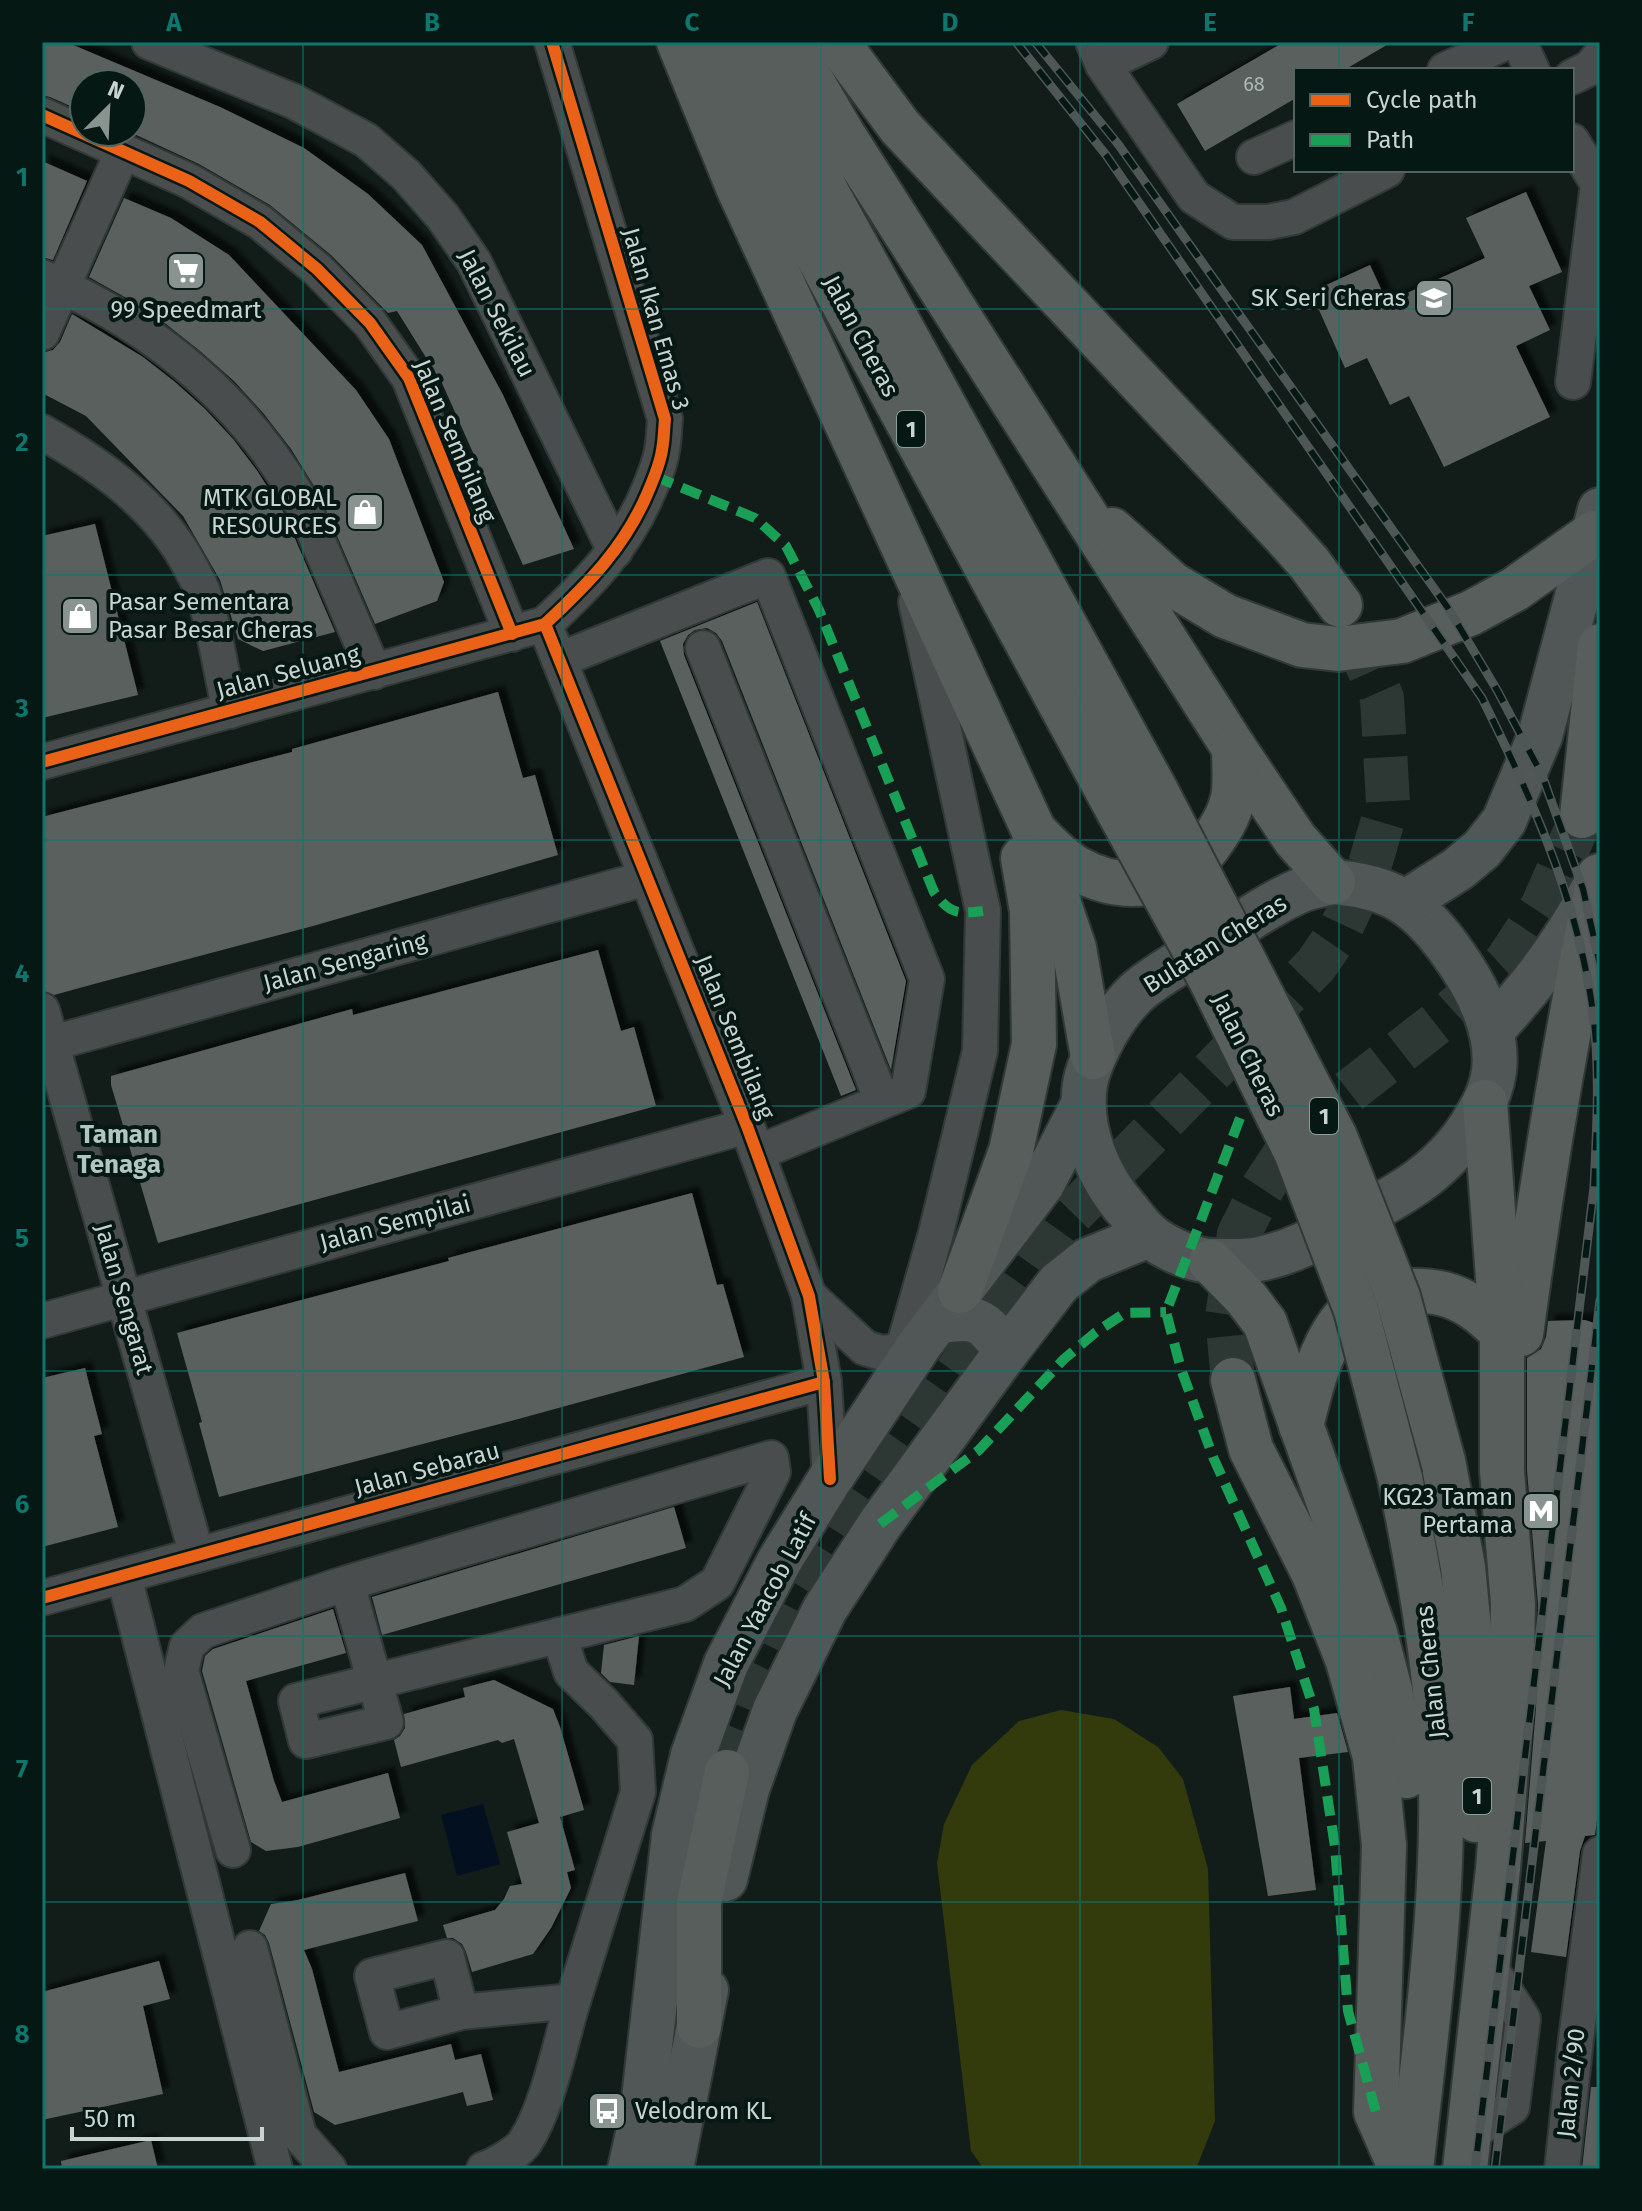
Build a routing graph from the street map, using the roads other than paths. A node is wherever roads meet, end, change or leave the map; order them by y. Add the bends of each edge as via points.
1 (149, 42) edge
2 (552, 42) edge
3 (679, 42) edge
4 (710, 42) edge
5 (757, 42) edge
6 (789, 42) edge
7 (837, 42) edge
8 (1151, 42) edge
9 (1507, 42) edge
10 (1519, 42) edge
11 (1098, 53) edge
12 (1600, 56) edge
13 (1449, 68) edge
14 (1531, 68) edge
15 (1574, 76) edge
16 (42, 115) edge
17 (1294, 139) edge
18 (1574, 144) edge
19 (123, 151) junction
20 (1254, 157) dead end
21 (1383, 172) edge
22 (52, 282) edge
23 (42, 333) edge
24 (1573, 382) dead end
25 (42, 432) edge
26 (1064, 484) junction
27 (1597, 522) edge
28 (615, 551) junction
29 (907, 556) junction
30 (1340, 605) tunnel mouth
31 (545, 624) junction
32 (512, 634) junction
33 (1600, 646) edge
34 (703, 648) dead end
35 (559, 660) junction
36 (374, 672) junction
37 (230, 711) junction
38 (1234, 748) junction
39 (42, 762) edge
40 (1008, 773) junction
41 (1137, 802) junction
42 (1582, 816) tunnel mouth
43 (1034, 831) junction
44 (1600, 874) edge
45 (647, 878) junction
46 (1333, 882) junction
47 (1406, 902) junction
48 (42, 1010) edge
49 (1491, 1031) junction
50 (47, 1045) edge
51 (1093, 1057) junction
52 (882, 1101) junction
53 (1485, 1102) junction
54 (1083, 1105) junction
55 (752, 1139) junction
56 (1149, 1235) junction
57 (1211, 1262) junction
58 (809, 1296) junction
59 (124, 1298) junction
60 (42, 1321) edge
61 (1502, 1332) junction
62 (923, 1337) junction
63 (1006, 1352) junction
64 (1233, 1380) tunnel mouth
65 (824, 1382) junction
66 (1301, 1426) junction
67 (1502, 1471) junction
68 (830, 1479) junction
69 (197, 1555) junction
70 (124, 1576) junction
71 (347, 1583) junction
72 (42, 1598) edge
73 (559, 1635) junction
74 (727, 1772) tunnel mouth
75 (1439, 1837) junction
76 (233, 1850) dead end
77 (1600, 1854) edge
78 (250, 1948) dead end
79 (573, 2001) junction
80 (461, 2012) dead end
81 (699, 2026) junction
82 (1588, 2040) edge
83 (1460, 2158) edge
84 (275, 2169) edge
85 (329, 2169) edge
86 (484, 2169) edge
87 (630, 2169) edge
88 (671, 2169) edge
89 (1401, 2169) edge
90 (1411, 2169) edge
91 (1562, 2169) edge

1 - 28 street, Jalan Sekilau via 293,101 366,140 406,175 474,262
2 - 28 street, Jalan Ikan Emas 3 via 665,419 654,476
3 - 29 highway via 738,187
4 - 41 highway, Jalan Cheras / 1 via 813,247
5 - 41 highway, Jalan Cheras / 1 via 827,193
6 - 26 highway
7 - 30 highway via 900,127 1285,536
8 - 11 street
9 - 13 street
10 - 14 street
11 - 21 street via 1194,197 1233,222 1294,217
12 - 15 street
16 - 19 street, Jalan Sembilang
17 - 20 street
18 - 24 street via 1598,184
19 - 22 street
19 - 32 street, Jalan Sembilang via 260,222 370,323 409,378
22 - 23 street
22 - 36 street via 147,333 204,378 257,436 299,498
25 - 37 street via 129,490 183,553 204,593
26 - 27 highway via 1172,584 1225,616 1302,645 1338,649 1402,641 1471,613 1515,589
26 - 38 highway
27 - 47 main road via 1540,736 1504,821 1458,869
28 - 31 street, Jalan Ikan Emas 3
29 - 40 highway
29 - 62 street via 983,911 980,1051 936,1233
31 - 32 street, Jalan Seluang
31 - 35 street, Jalan Sembilang
32 - 36 street, Jalan Seluang
33 - 42 highway
34 - 52 street
35 - 45 street, Jalan Sembilang
35 - 52 street, Jalan Sempilai via 768,576 927,979 908,1091
36 - 37 street, Jalan Seluang
37 - 39 street, Jalan Seluang
38 - 43 highway via 1233,797 1226,818 1203,853 1167,878 1124,885 1100,879 1060,857
38 - 46 highway via 1295,839
40 - 43 highway
40 - 62 highway via 1032,911 1034,1044 1011,1151
41 - 75 highway, Jalan Cheras / 1, bridge via 1211,980 1296,1152 1356,1310 1420,1579 1435,1684
41 - 83 highway, Jalan Cheras / 1, bridge via 1335,1137 1398,1297 1443,1461 1463,1567 1474,1680 1477,1799
43 - 51 highway via 1074,948
44 - 49 main road via 1554,957
44 - 67 highway via 1538,1210
45 - 50 street, Jalan Sengaring
45 - 55 street, Jalan Sembilang
46 - 47 main road, Bulatan Cheras via 1385,891
46 - 51 main road, Bulatan Cheras via 1305,888 1274,904 1141,988 1115,1016
47 - 49 main road, Bulatan Cheras via 1455,956
48 - 50 street, Jalan Sengarat
49 - 53 main road, Bulatan Cheras via 1494,1072
50 - 59 street, Jalan Sengarat
51 - 54 main road, Bulatan Cheras
52 - 55 street, Jalan Sempilai
53 - 57 main road, Bulatan Cheras via 1453,1151 1430,1175 1392,1200 1305,1245 1258,1260
53 - 61 highway
54 - 56 main road, Bulatan Cheras via 1090,1145 1105,1179
54 - 62 main road, Jalan Yaacob Latif via 1042,1184
55 - 58 street, Jalan Sembilang
55 - 59 street, Jalan Sempilai
56 - 57 main road, Bulatan Cheras
56 - 63 main road via 1074,1270
57 - 66 highway via 1265,1323
58 - 62 street, Jalan Sembilang via 865,1348 882,1353
58 - 65 street, Jalan Sembilang
59 - 60 street, Jalan Sempilai
59 - 69 street, Jalan Sengarat
61 - 66 highway via 1479,1311 1438,1291 1384,1295 1362,1305 1341,1321 1326,1347
61 - 67 highway
62 - 63 main road via 965,1317 991,1330
62 - 68 main road, Jalan Yaacob Latif
63 - 81 main road via 825,1609 775,1710 728,1864
64 - 89 highway via 1251,1449 1314,1574 1348,1661 1375,1757 1384,1845 1376,2112
65 - 68 street, Jalan Sembilang
65 - 69 street, Jalan Sebarau
66 - 75 highway via 1375,1633 1408,1787
67 - 83 highway via 1513,1604 1511,1707 1498,1869
68 - 87 main road, Jalan Yaacob Latif via 726,1664 693,1755 674,1835 642,2116
69 - 70 street, Jalan Sebarau
70 - 72 street, Jalan Sebarau
70 - 84 street
71 - 73 street via 375,1681
71 - 73 street via 771,1458 773,1472 717,1583 685,1604
71 - 76 street via 203,1631 187,1646 181,1671
73 - 79 street via 571,1672 635,1740 638,1792
74 - 81 highway via 699,1903
75 - 90 highway, Jalan Cheras / 1 via 1431,1988
77 - 82 street, Jalan 2/90
78 - 85 street via 299,2135
79 - 80 street
79 - 86 street via 541,2108 524,2145
81 - 88 main road
82 - 91 street, Jalan 2/90

